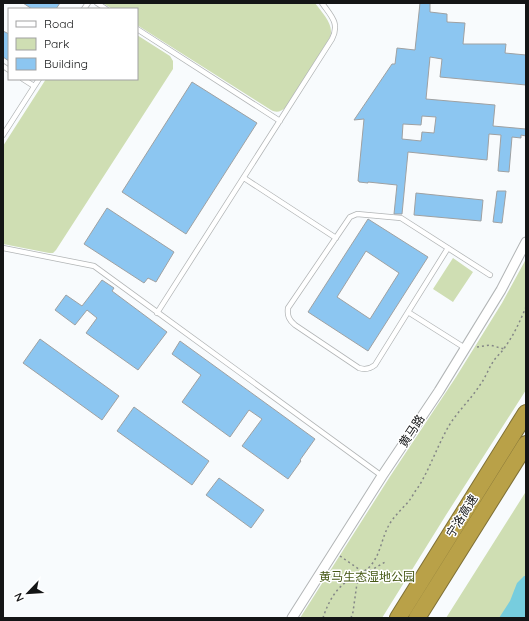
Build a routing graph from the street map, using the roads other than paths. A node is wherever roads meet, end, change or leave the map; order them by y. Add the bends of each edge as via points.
1 (322, 3) edge
2 (138, 30) edge
3 (25, 80) edge
4 (38, 80) edge
5 (34, 86) junction
6 (280, 120) junction
7 (3, 135) edge
8 (244, 178) junction
9 (336, 238) junction
10 (526, 242) edge
11 (3, 248) edge
12 (448, 248) junction
13 (490, 275) dead end
14 (408, 312) junction
15 (158, 313) junction
16 (466, 346) junction
17 (526, 413) edge
18 (526, 444) edge
19 (382, 476) junction
20 (292, 618) edge
21 (398, 618) edge
22 (417, 618) edge

1 - 6 lane via 333,18 334,36
2 - 6 lane
3 - 5 lane
4 - 5 lane
5 - 7 lane
6 - 8 lane
8 - 9 lane
8 - 15 lane
9 - 12 lane via 352,216 372,215 401,218
9 - 14 lane via 288,308 292,323 359,368 366,370 375,365
10 - 16 street, 黄马路 via 501,290
11 - 15 lane via 94,266
12 - 13 lane
12 - 14 lane
14 - 16 lane
15 - 19 lane
16 - 19 street, 黄马路
17 - 21 highway, 宁洛高速
18 - 22 highway, 宁洛高速
19 - 20 street, 黄马路

